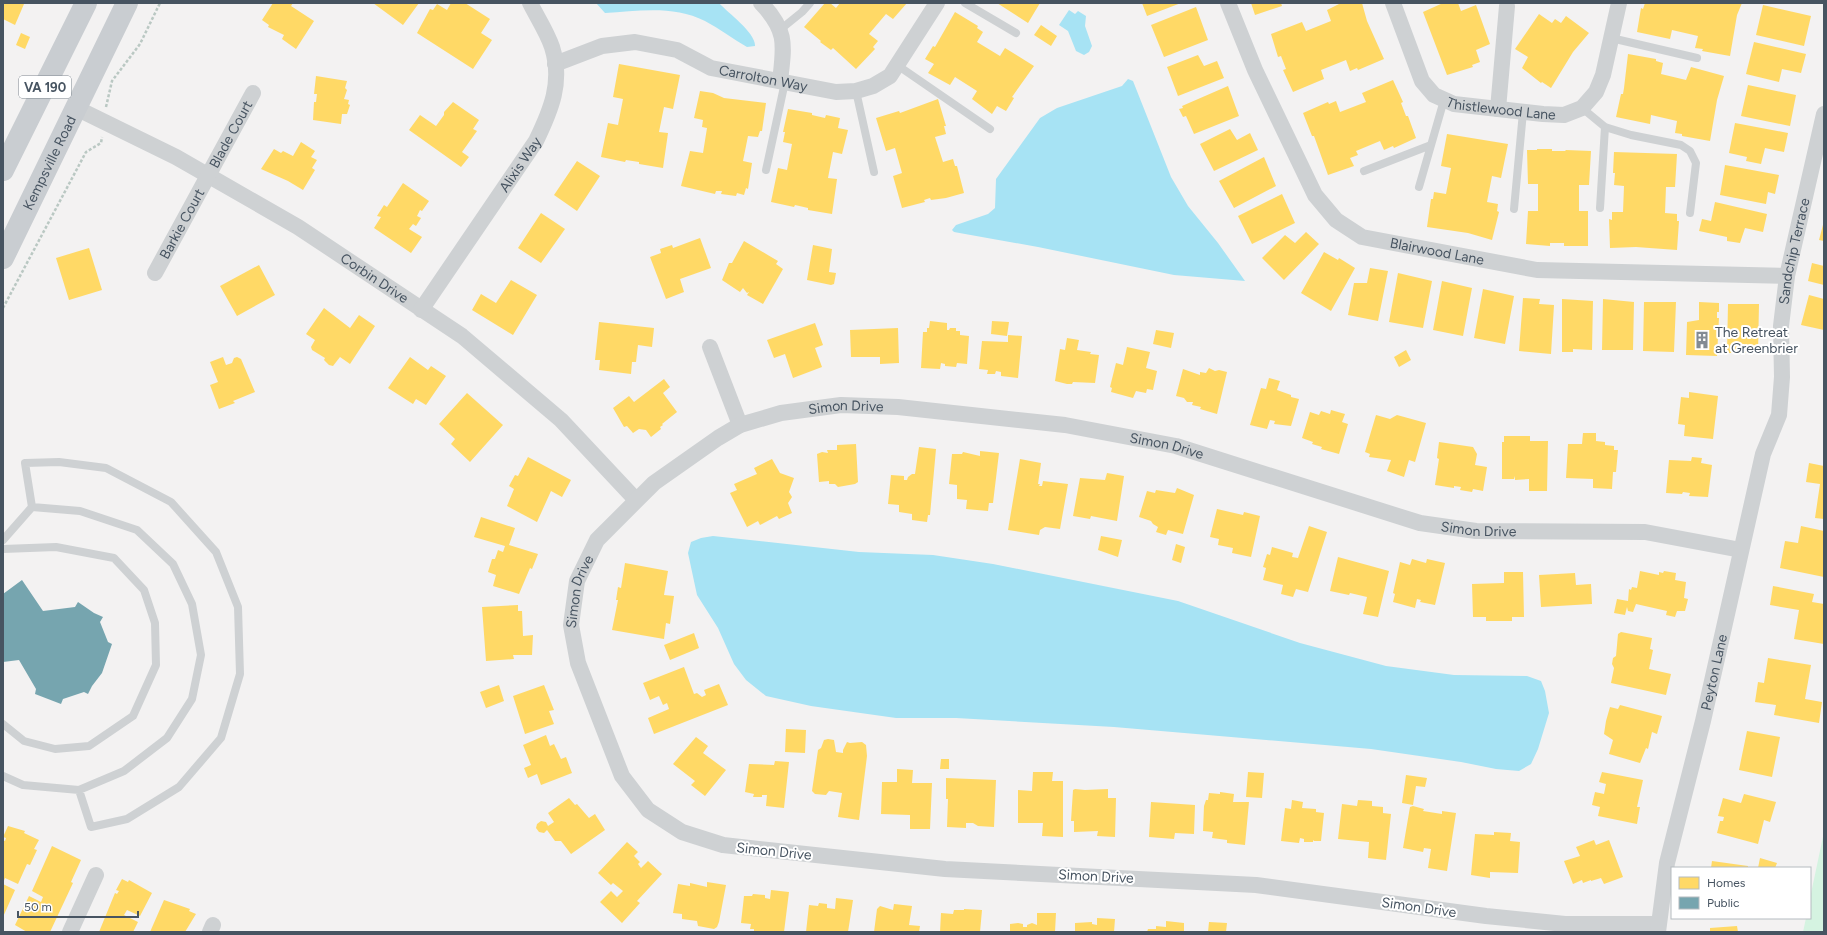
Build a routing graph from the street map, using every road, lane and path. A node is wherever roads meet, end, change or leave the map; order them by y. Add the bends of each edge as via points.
1 (86, 3) edge
2 (127, 3) edge
3 (160, 3) edge
4 (530, 3) edge
5 (761, 3) edge
6 (810, 3) edge
7 (937, 3) edge
8 (965, 3) edge
9 (1228, 3) edge
10 (1393, 3) edge
11 (1619, 3) edge
12 (1507, 6) dead end
13 (781, 28) junction
14 (1016, 34) dead end
15 (1611, 38) junction
16 (1697, 58) dead end
17 (556, 64) junction
18 (897, 65) junction
19 (782, 82) junction
20 (856, 91) junction
21 (253, 93) dead end
22 (1444, 100) junction
23 (76, 108) junction
24 (1582, 108) junction
25 (1498, 109) junction
26 (1523, 112) junction
27 (1824, 114) edge
28 (104, 122) junction
29 (1605, 127) junction
30 (990, 129) dead end
31 (1431, 145) junction
32 (3, 170) edge
33 (766, 170) dead end
34 (1364, 171) dead end
35 (874, 172) dead end
36 (209, 176) junction
37 (1419, 187) dead end
38 (1600, 208) dead end
39 (1514, 209) dead end
40 (1690, 213) dead end
41 (3, 258) edge
42 (155, 273) dead end
43 (1787, 276) junction
44 (3, 308) edge
45 (421, 310) junction
46 (710, 347) dead end
47 (1779, 415) joint
48 (740, 425) junction
49 (636, 500) junction
50 (32, 507) junction
51 (3, 540) edge
52 (3, 549) edge
53 (1741, 550) junction
54 (3, 724) edge
55 (3, 776) edge
56 (79, 790) junction
57 (96, 875) dead end
58 (1658, 928) edge
59 (70, 932) edge

1 - 32 main road, VA 190
2 - 23 main road, Kempsville Road / VA 190
3 - 28 path via 140,44 112,81
4 - 17 street, Alixis Way via 551,46
5 - 13 street
6 - 13 lane
7 - 18 street, Carrolton Way
8 - 14 lane
9 - 43 street, Blairwood Lane via 1255,70 1315,195 1336,220 1362,237 1538,270
10 - 22 street, Thistlewood Lane via 1422,80 1434,95
11 - 15 street, Thistlewood Lane
12 - 25 street
13 - 19 street via 784,49
15 - 16 lane
15 - 24 street, Thistlewood Lane via 1603,75 1596,92
17 - 19 street, Carrolton Way via 602,46 635,42 677,50 711,68
17 - 45 street, Alixis Way via 556,84 549,114 536,140
18 - 20 street, Carrolton Way via 890,76 873,86
18 - 30 lane
19 - 20 street, Carrolton Way via 836,92
19 - 33 lane
20 - 35 lane
21 - 36 street, Blade Court
22 - 25 street, Thistlewood Lane via 1454,104
22 - 31 lane
23 - 28 street, Corbin Drive
23 - 41 main road, Kempsville Road / VA 190
24 - 26 street, Thistlewood Lane via 1564,115
24 - 29 lane
25 - 26 street, Thistlewood Lane
26 - 39 lane
27 - 43 street, Sandchip Terrace
28 - 36 street, Corbin Drive
28 - 44 path via 101,143 86,152
29 - 38 lane
29 - 40 lane via 1681,145 1690,151 1696,163
31 - 34 lane
31 - 37 lane
36 - 42 street, Barkie Court
36 - 45 street, Corbin Drive via 298,227
43 - 47 street, Sandchip Terrace via 1781,326 1782,377
45 - 49 street, Corbin Drive via 462,336 561,420
46 - 48 street
47 - 53 street, Peyton Lane via 1762,454
48 - 49 street, Simon Drive via 654,483
48 - 53 street, Simon Drive via 781,413 841,405 898,407 1065,424 1176,446 1420,523 1476,531 1645,532
49 - 58 street, Simon Drive via 597,540 577,582 571,625 578,663 622,776 648,810 682,832 723,846 945,869 1256,885 1494,917 1565,924
50 - 51 lane
50 - 56 lane via 80,511 137,530 173,564 192,604 201,655 192,698 167,738 124,771
50 - 56 lane via 25,463 59,462 106,468 172,502 216,552 238,607 240,674 221,738 179,787 127,819 91,827
52 - 54 lane via 56,547 114,558 144,590 155,623 156,665 133,716 89,746 55,749 24,741
53 - 58 street, Peyton Lane via 1703,721 1666,863
55 - 56 lane via 24,785
57 - 59 street

